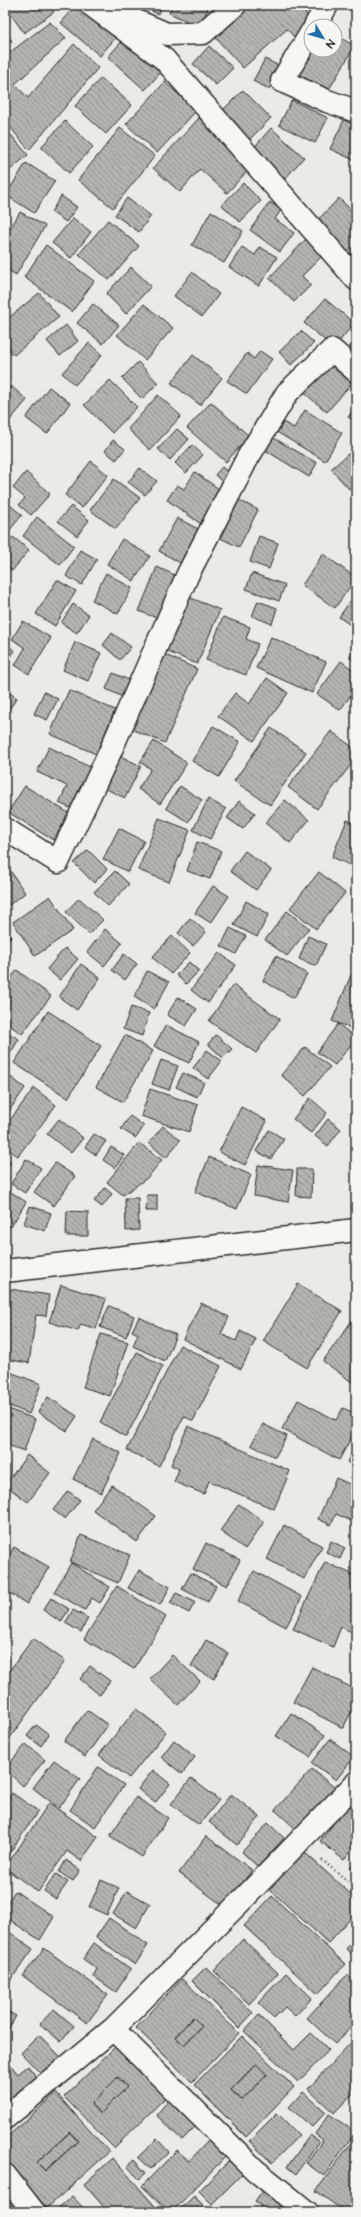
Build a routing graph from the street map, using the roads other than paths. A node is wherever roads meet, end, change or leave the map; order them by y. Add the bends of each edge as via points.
1 (91, 5) edge
2 (99, 5) edge
3 (235, 5) edge
4 (327, 5) edge
5 (320, 18) edge
6 (303, 46) edge
7 (356, 111) edge
8 (356, 279) edge
9 (356, 371) edge
10 (5, 829) edge
11 (356, 1230) edge
12 (5, 1271) edge
13 (356, 1783) edge
14 (114, 2029) junction
15 (5, 2118) edge
16 (5, 2175) edge
17 (34, 2212) edge
18 (307, 2212) edge

1 - 8 street via 164,59
2 - 3 street via 167,34 203,33
4 - 5 street
6 - 7 street via 282,81
9 - 10 street via 332,350 287,393 247,459 188,574 110,752 58,862
11 - 12 street
13 - 14 street
14 - 15 street
14 - 18 street via 255,2170
16 - 17 street

